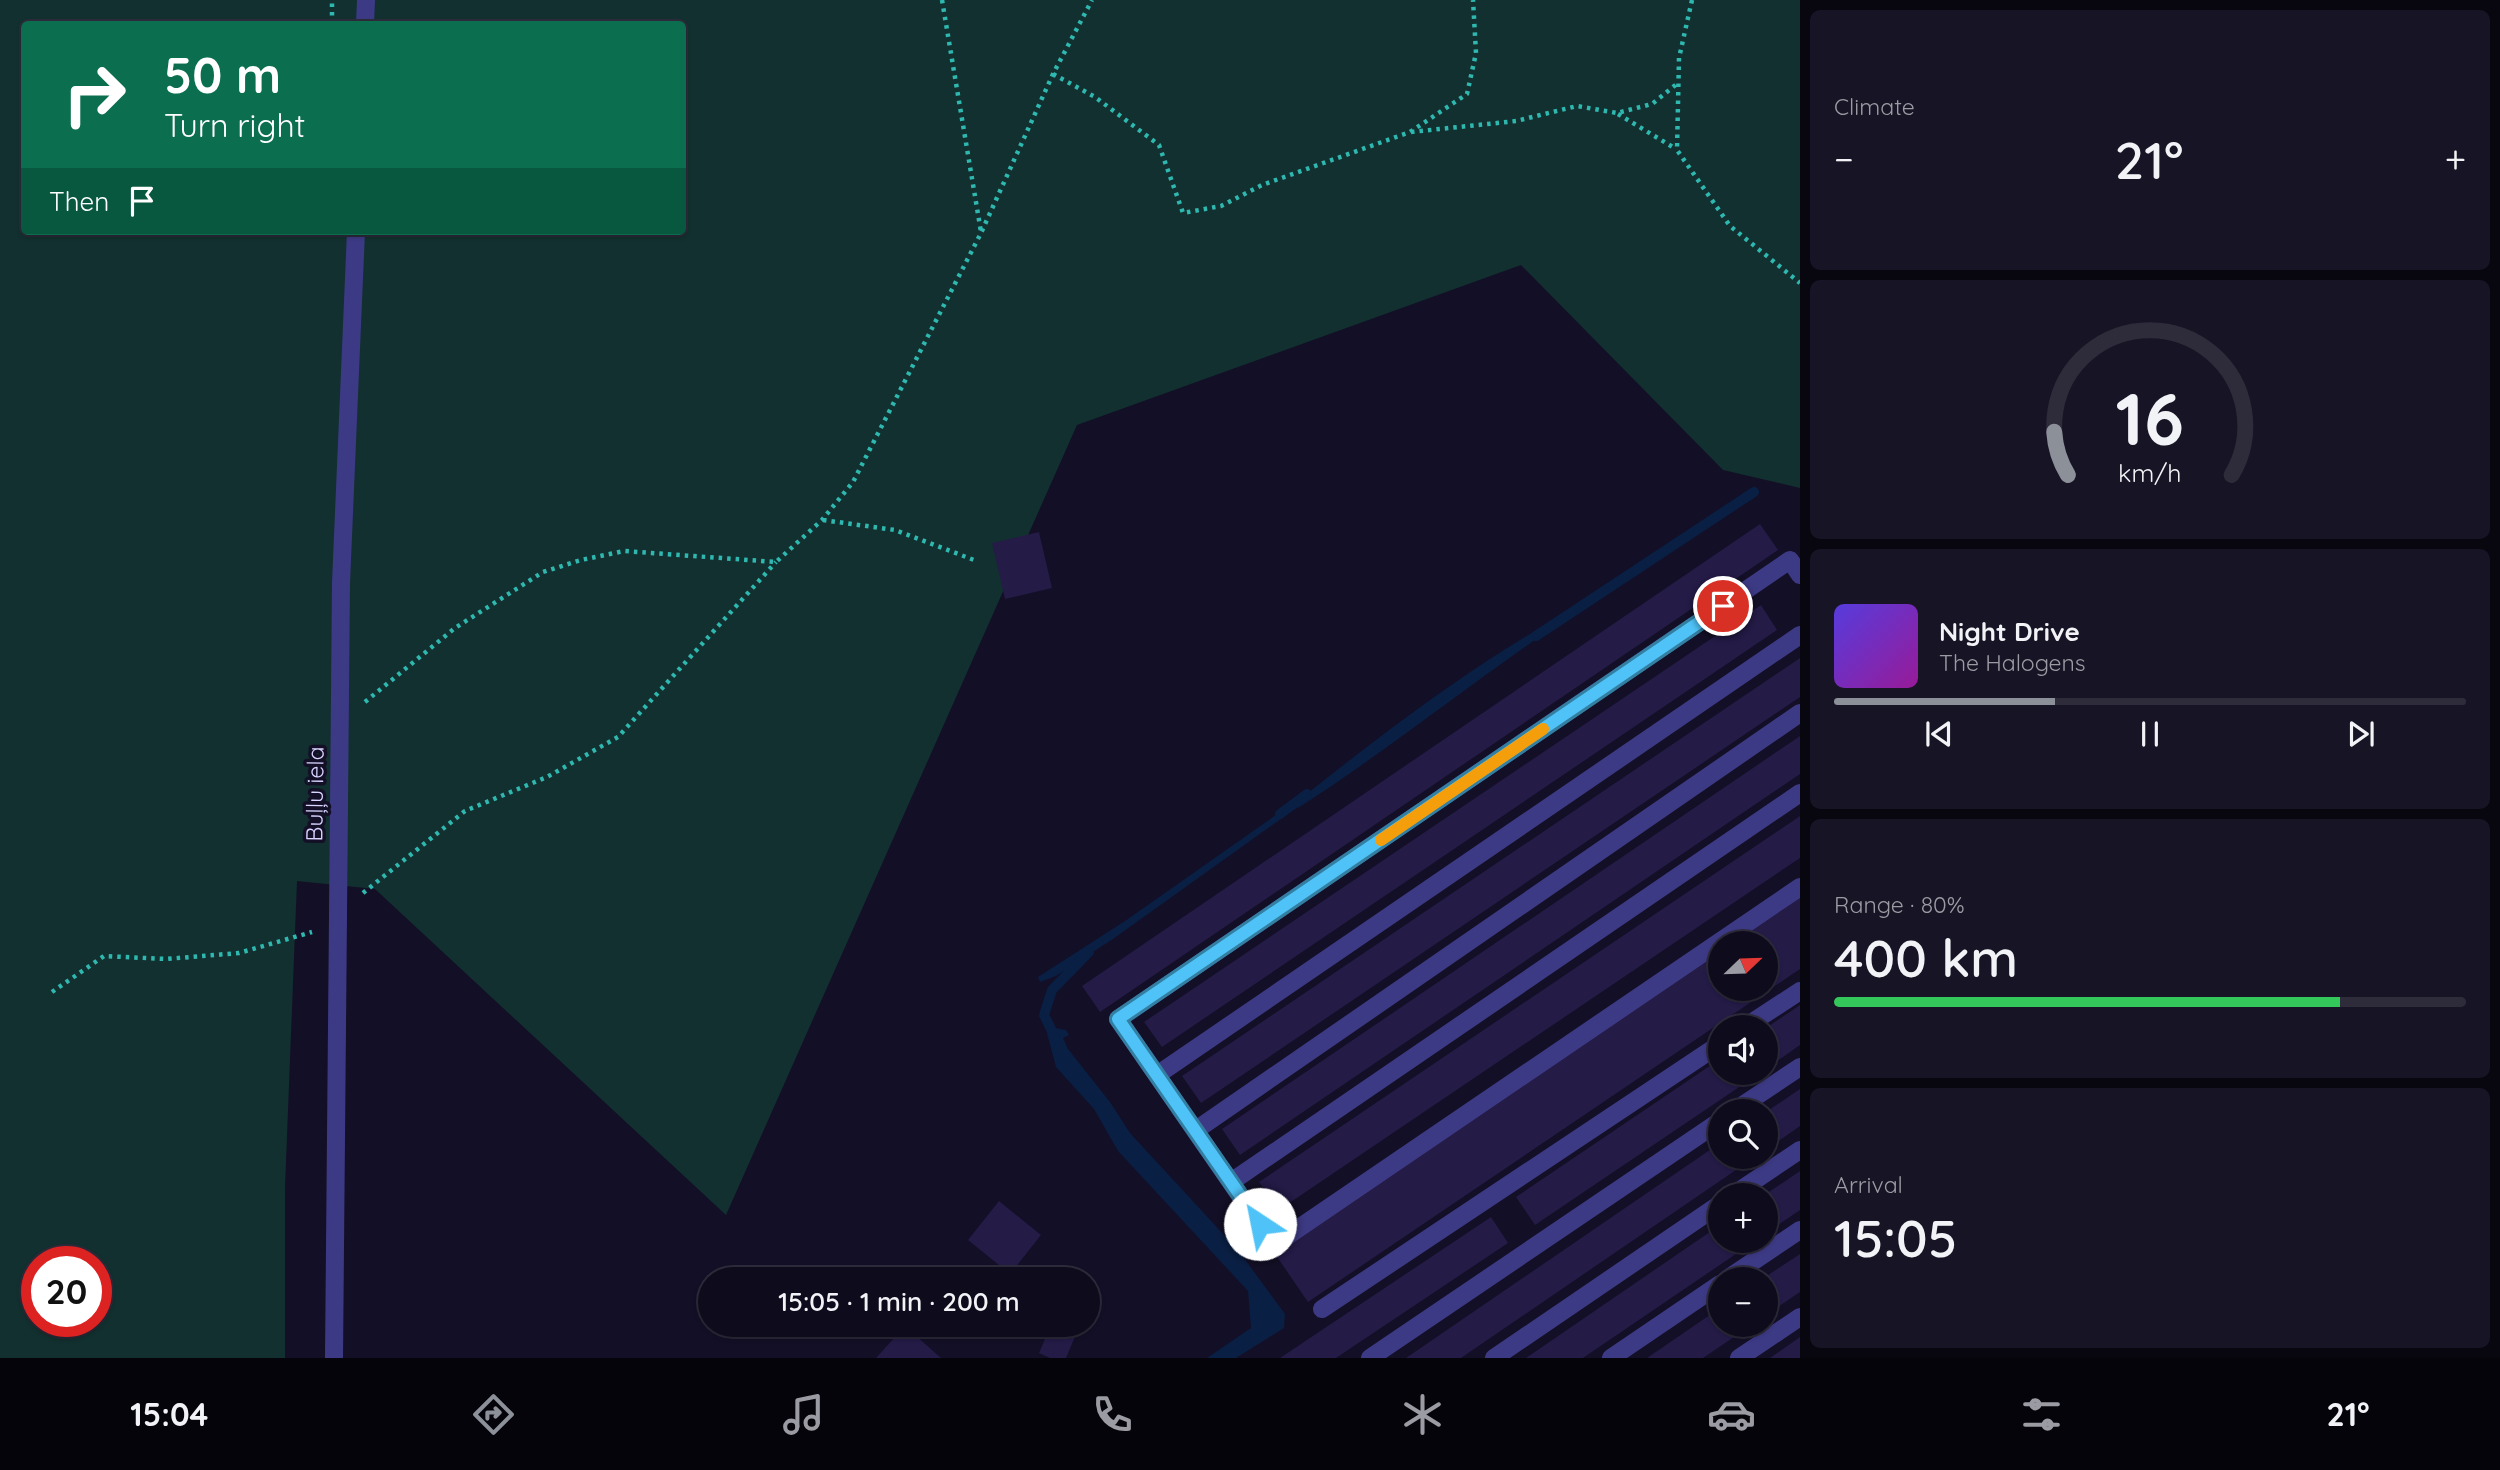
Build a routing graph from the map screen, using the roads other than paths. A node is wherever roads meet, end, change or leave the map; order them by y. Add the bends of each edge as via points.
1 (366, 0) edge
2 (365, 21) edge
3 (356, 235) edge
4 (1800, 575) edge
5 (1800, 635) edge
6 (1800, 713) edge
7 (1800, 793) edge
8 (1800, 887) edge
9 (1800, 991) edge
10 (1763, 1015) edge
11 (1708, 1052) edge
12 (1800, 1067) edge
13 (1157, 1075) junction
14 (1752, 1099) edge
15 (1708, 1129) edge
16 (1196, 1130) junction
17 (1800, 1150) edge
18 (1231, 1182) junction
19 (1751, 1183) edge
20 (1708, 1212) edge
21 (1800, 1230) edge
22 (1745, 1267) edge
23 (1708, 1292) edge
24 (1322, 1309) dead end
25 (1800, 1317) edge
26 (334, 1358) edge
27 (1370, 1358) edge
28 (1494, 1358) edge
29 (1611, 1358) edge
30 (1739, 1358) edge

1 - 2 street
3 - 26 street, Buļļu iela via 341,583
4 - 13 street via 1790,560 1118,1019
5 - 13 street
6 - 16 street
7 - 18 street
8 - 18 street via 1274,1245
9 - 10 street
11 - 24 street
12 - 14 street
13 - 16 street
15 - 27 street
16 - 18 street
17 - 19 street
20 - 28 street
21 - 22 street
23 - 29 street
25 - 30 street

